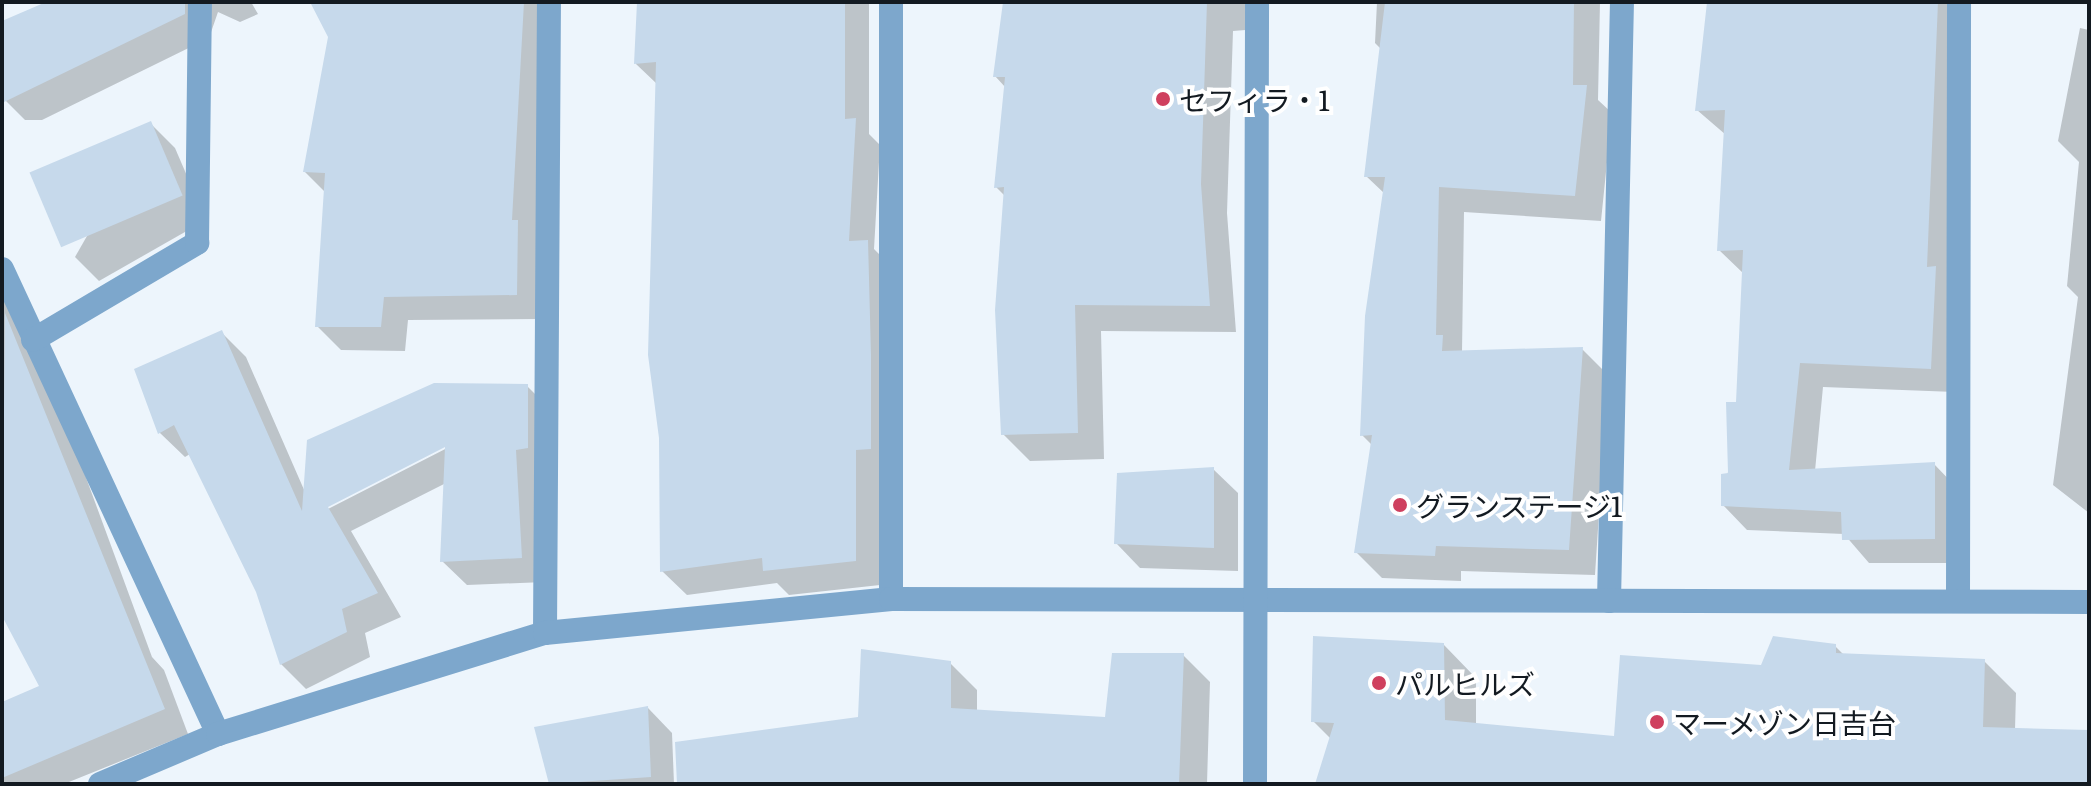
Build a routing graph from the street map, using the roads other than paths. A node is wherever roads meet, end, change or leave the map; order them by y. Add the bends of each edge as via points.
1 (200, 2) edge
2 (549, 2) edge
3 (891, 2) edge
4 (1257, 2) edge
5 (1622, 2) edge
6 (1959, 2) edge
7 (2, 269) edge
8 (33, 340) junction
9 (1958, 597) junction
10 (891, 599) junction
11 (1253, 599) junction
12 (1609, 601) junction
13 (2089, 602) edge
14 (545, 633) junction
15 (218, 734) junction
16 (100, 784) edge
17 (1255, 784) edge

1 - 8 street via 197,243
2 - 14 street
3 - 10 street
4 - 11 street
5 - 12 street
6 - 9 street
7 - 8 street
8 - 15 street
9 - 12 street
9 - 13 street
10 - 11 street
10 - 14 street
11 - 12 street
11 - 17 street
14 - 15 street
15 - 16 street

